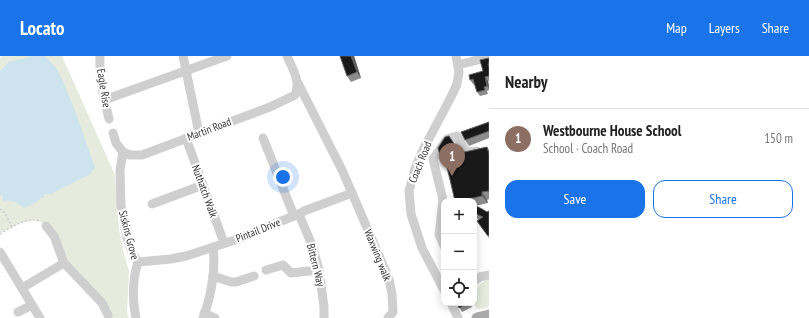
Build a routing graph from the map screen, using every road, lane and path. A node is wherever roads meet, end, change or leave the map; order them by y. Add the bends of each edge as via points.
1 (100, 56) edge
2 (183, 56) edge
3 (227, 56) edge
4 (287, 56) edge
5 (489, 57) edge
6 (457, 60) edge
7 (186, 71) junction
8 (298, 83) junction
9 (104, 100) junction
10 (109, 120) dead end
11 (113, 133) dead end
12 (199, 133) junction
13 (186, 138) junction
14 (263, 138) dead end
15 (484, 150) edge
16 (123, 152) junction
17 (203, 185) junction
18 (352, 193) junction
19 (152, 204) dead end
20 (0, 209) edge
21 (298, 215) junction
22 (46, 226) joint
23 (12, 228) junction
24 (0, 234) edge
25 (441, 239) edge
26 (224, 243) junction
27 (213, 247) junction
28 (0, 252) edge
29 (138, 262) junction
30 (64, 263) junction
31 (266, 270) dead end
32 (319, 270) junction
33 (489, 275) edge
34 (213, 276) junction
35 (254, 276) dead end
36 (477, 279) edge
37 (441, 284) edge
38 (22, 288) junction
39 (32, 305) junction
40 (452, 306) edge
41 (18, 312) dead end
42 (108, 315) dead end
43 (489, 315) edge
44 (204, 316) edge
45 (40, 318) edge
46 (136, 318) edge
47 (215, 318) edge
48 (324, 318) edge
49 (388, 318) edge
50 (458, 318) edge
51 (477, 318) edge

1 - 9 street, Eagle Rise
2 - 7 street
3 - 7 street
4 - 8 street
5 - 6 street
6 - 37 street, Coach Road via 457,84 422,152 409,191 411,214 422,248
7 - 9 street
7 - 12 street
8 - 12 street, Martin Road via 295,95
8 - 18 street
9 - 10 street, Eagle Rise
11 - 16 street via 116,143
12 - 13 street, Martin Road
13 - 16 street, Martin Road via 142,155
13 - 17 street, Nuthatch Walk
14 - 21 street, Bittern Way
15 - 25 street via 466,152 457,136 447,139 433,159 442,200 439,235
16 - 29 street, Siskins Grove via 120,170 123,220 132,252
17 - 19 street
17 - 26 street, Nuthatch Walk
18 - 21 street, Pintail Drive
18 - 49 street, Waxwing walk via 389,279 393,312
20 - 23 path via 5,213
21 - 26 street, Pintail Drive
21 - 32 street, Bittern Way via 312,245
22 - 23 path via 40,221 30,220
22 - 30 street via 54,236
23 - 24 path
26 - 27 street, Pintail Drive
27 - 29 street, Pintail Drive via 178,258
27 - 34 street
28 - 38 street
29 - 46 street, Siskins Grove via 133,296
30 - 38 street
30 - 42 street via 102,303
31 - 32 street via 283,265 291,273
32 - 48 street, Bittern Way
33 - 36 street
34 - 35 street via 231,282
34 - 44 street
38 - 39 street
39 - 41 street
39 - 45 street
40 - 50 street
43 - 51 main road
44 - 47 street

